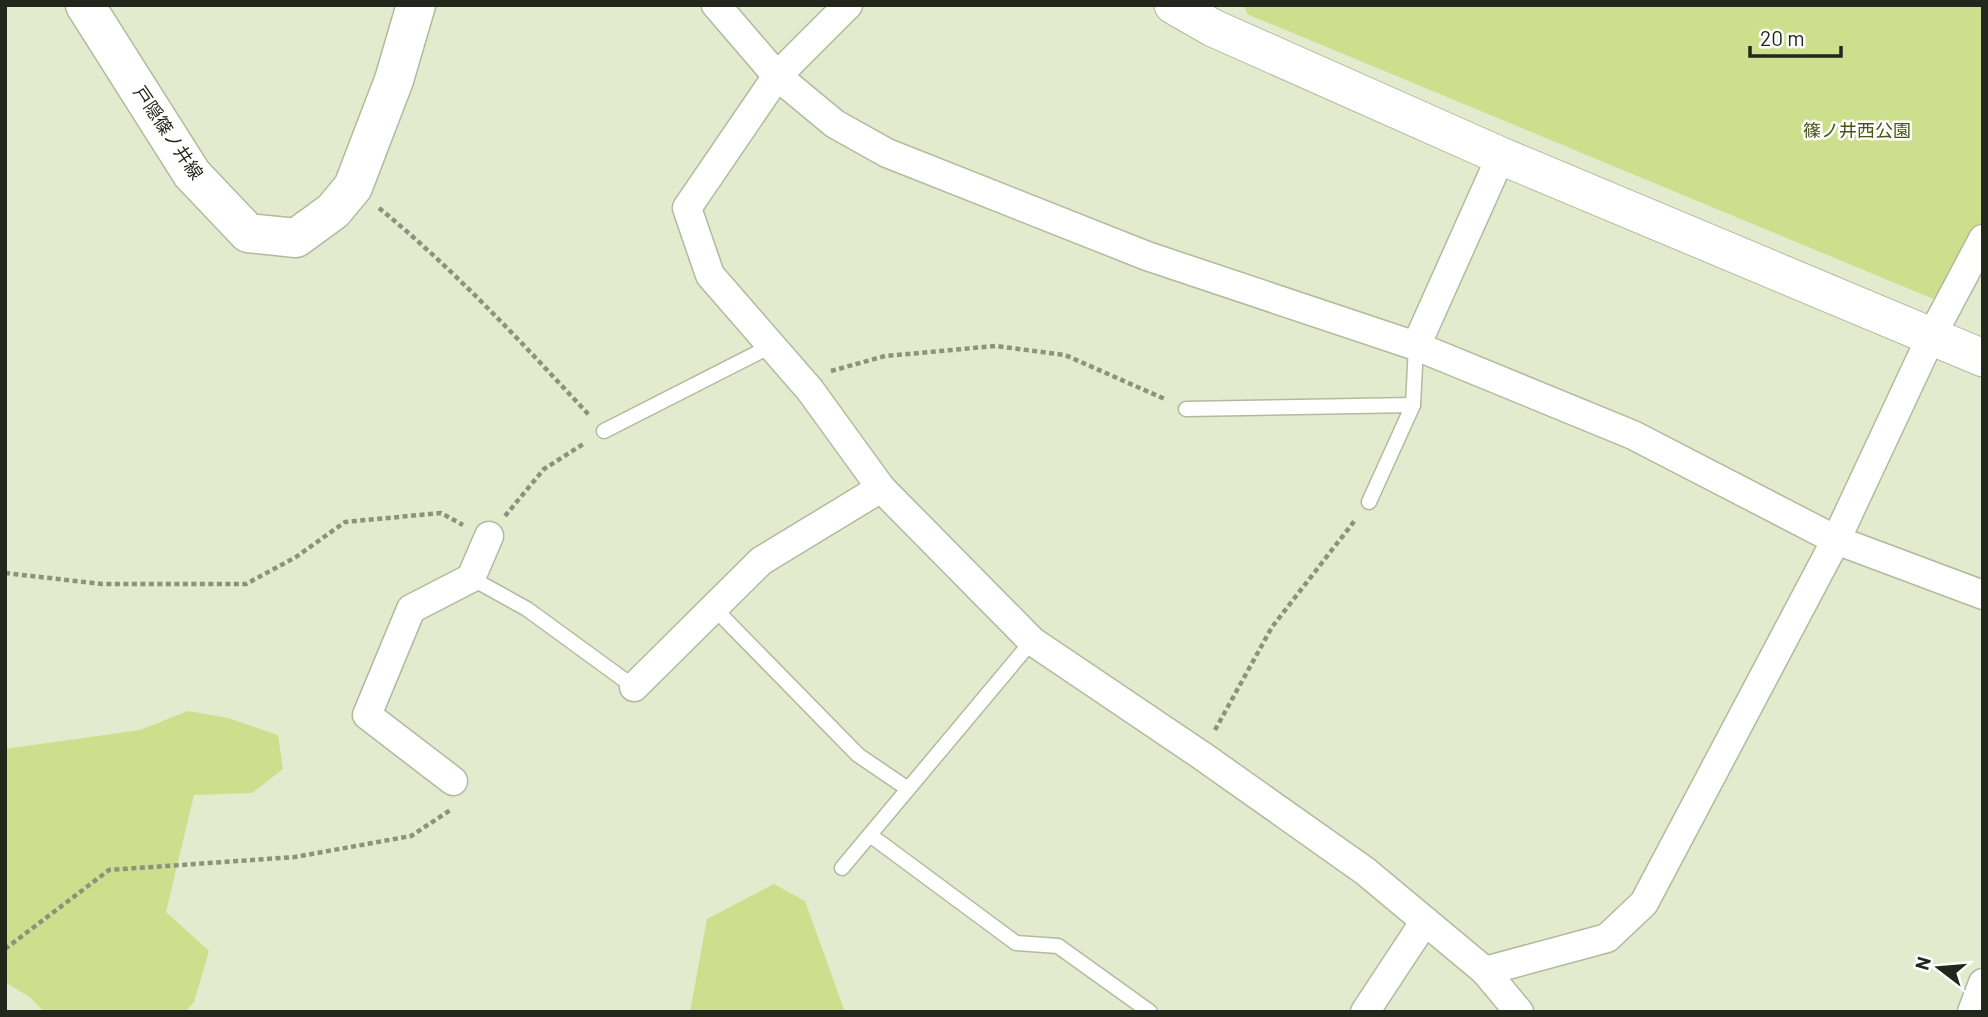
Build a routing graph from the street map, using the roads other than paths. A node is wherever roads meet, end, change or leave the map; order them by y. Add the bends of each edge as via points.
1 (85, 5) edge
2 (416, 5) edge
3 (716, 5) edge
4 (848, 5) edge
5 (1173, 5) edge
6 (1216, 17) edge
7 (777, 76) junction
8 (1501, 156) junction
9 (1983, 239) edge
10 (1931, 337) junction
11 (771, 345) junction
12 (1416, 346) junction
13 (1983, 358) edge
14 (1413, 405) junction
15 (1186, 409) road end
16 (604, 431) road end
17 (881, 488) junction
18 (1369, 502) road end
19 (489, 536) road end
20 (1836, 540) junction
21 (471, 578) junction
22 (1983, 595) edge
23 (714, 608) junction
24 (1032, 640) junction
25 (634, 687) joint
26 (453, 780) road end
27 (908, 789) junction
28 (870, 835) junction
29 (842, 868) dead end
30 (1426, 921) junction
31 (1486, 971) junction
32 (1983, 983) edge
33 (1150, 1012) edge
34 (1365, 1012) edge
35 (1520, 1012) edge
36 (1972, 1012) edge

1 - 2 main road, 戸隠篠ノ井線 via 192,174 248,233 296,238 333,211 354,187
3 - 7 street
4 - 7 street
5 - 6 street
6 - 8 street
7 - 11 street via 687,208 710,275
7 - 12 street via 835,124 887,153 1147,256
8 - 10 street
8 - 12 street
9 - 10 street
10 - 13 street
10 - 20 street
11 - 16 lane
11 - 17 street
12 - 14 lane
12 - 20 street via 1633,435
14 - 15 lane
14 - 18 lane
17 - 23 street via 761,561
17 - 24 street
19 - 21 street
20 - 22 street
20 - 31 street via 1644,903 1607,938
21 - 25 lane via 527,609
21 - 26 street via 411,609 367,715
23 - 25 street
23 - 27 lane via 858,755
24 - 27 lane
24 - 30 street via 1365,871
27 - 28 lane
28 - 29 lane
28 - 33 lane via 1016,943 1058,946
30 - 31 street
30 - 34 street
31 - 35 street
32 - 36 street

